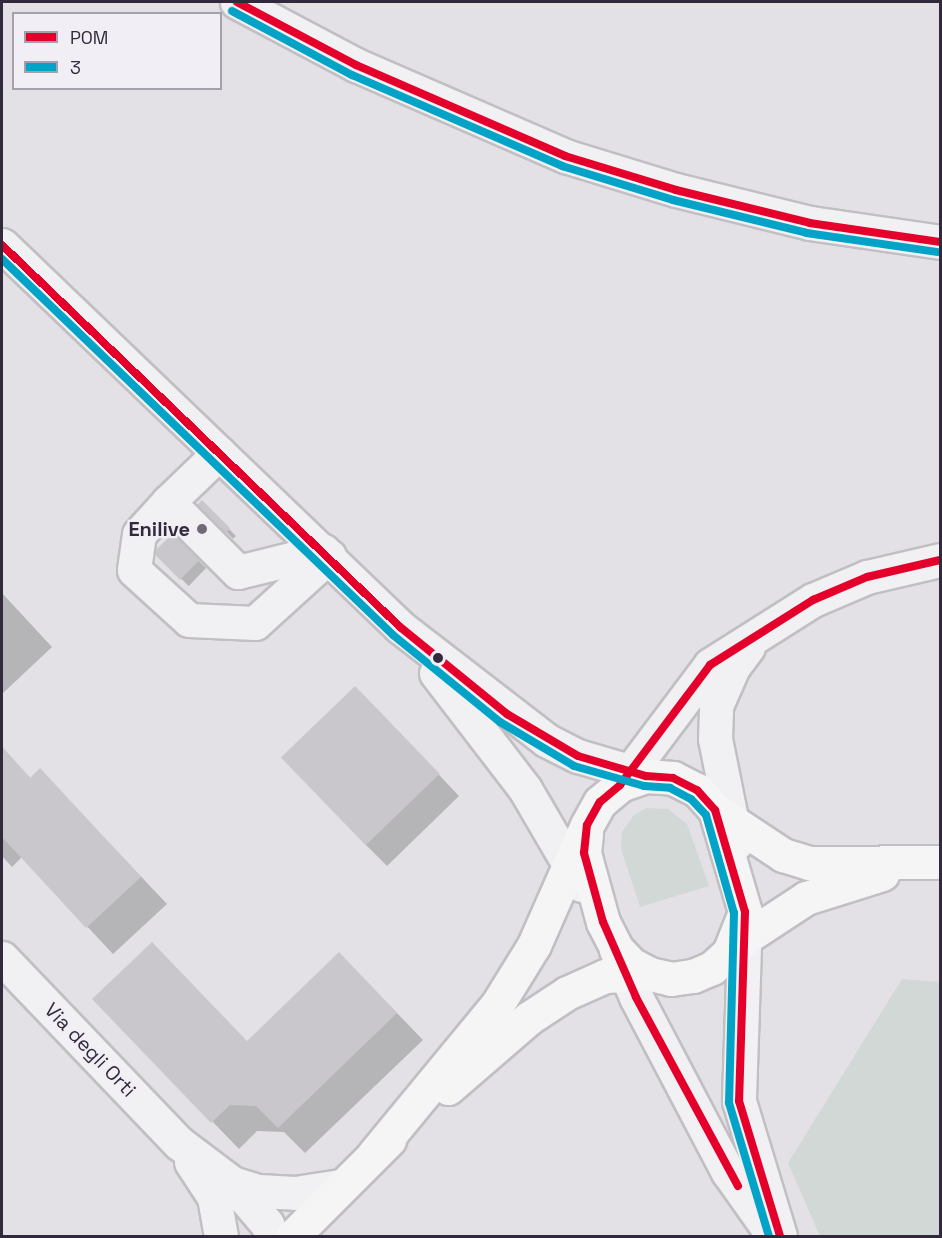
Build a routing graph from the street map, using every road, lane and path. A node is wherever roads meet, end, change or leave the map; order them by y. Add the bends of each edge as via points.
1 (237, 2) edge
2 (940, 242) edge
3 (2, 244) edge
4 (219, 453) junction
5 (168, 502) junction
6 (326, 554) junction
7 (940, 560) edge
8 (399, 627) junction
9 (754, 638) junction
10 (680, 701) junction
11 (578, 756) junction
12 (632, 778) junction
13 (724, 816) junction
14 (587, 825) junction
15 (928, 863) edge
16 (570, 867) junction
17 (740, 924) junction
18 (624, 955) junction
19 (2, 958) edge
20 (374, 1154) junction
21 (341, 1186) junction
22 (223, 1190) junction
23 (221, 1236) edge
24 (250, 1236) edge
25 (272, 1236) edge
26 (293, 1236) edge
27 (774, 1236) edge
28 (780, 1236) edge

1 - 2 street via 356,65 565,156 676,190 810,223
3 - 4 street
4 - 5 street
4 - 6 street
5 - 6 street via 238,572
5 - 6 street via 139,534 134,570 189,620 255,623
6 - 8 street
7 - 9 street via 867,577 813,600
8 - 11 street via 507,714
8 - 16 street via 525,789
9 - 10 street via 710,665
9 - 13 street via 733,666 717,706 715,739
10 - 11 street via 627,742
10 - 12 street
11 - 12 street
12 - 13 main road via 681,782 697,790
12 - 14 main road via 600,802
13 - 15 main road via 783,855 809,863
13 - 17 main road
14 - 16 main road
14 - 18 main road via 584,853
15 - 17 main road via 806,898
16 - 18 street
16 - 20 main road via 534,945 497,1005
17 - 18 main road via 712,968 693,976 671,979
17 - 28 street via 739,1101
18 - 20 main road via 605,976 529,1018
18 - 27 street via 728,1172
19 - 22 street, Via degli Orti
20 - 21 main road
21 - 22 street via 295,1193
21 - 26 main road
22 - 23 street
22 - 24 street
22 - 25 street via 267,1224

